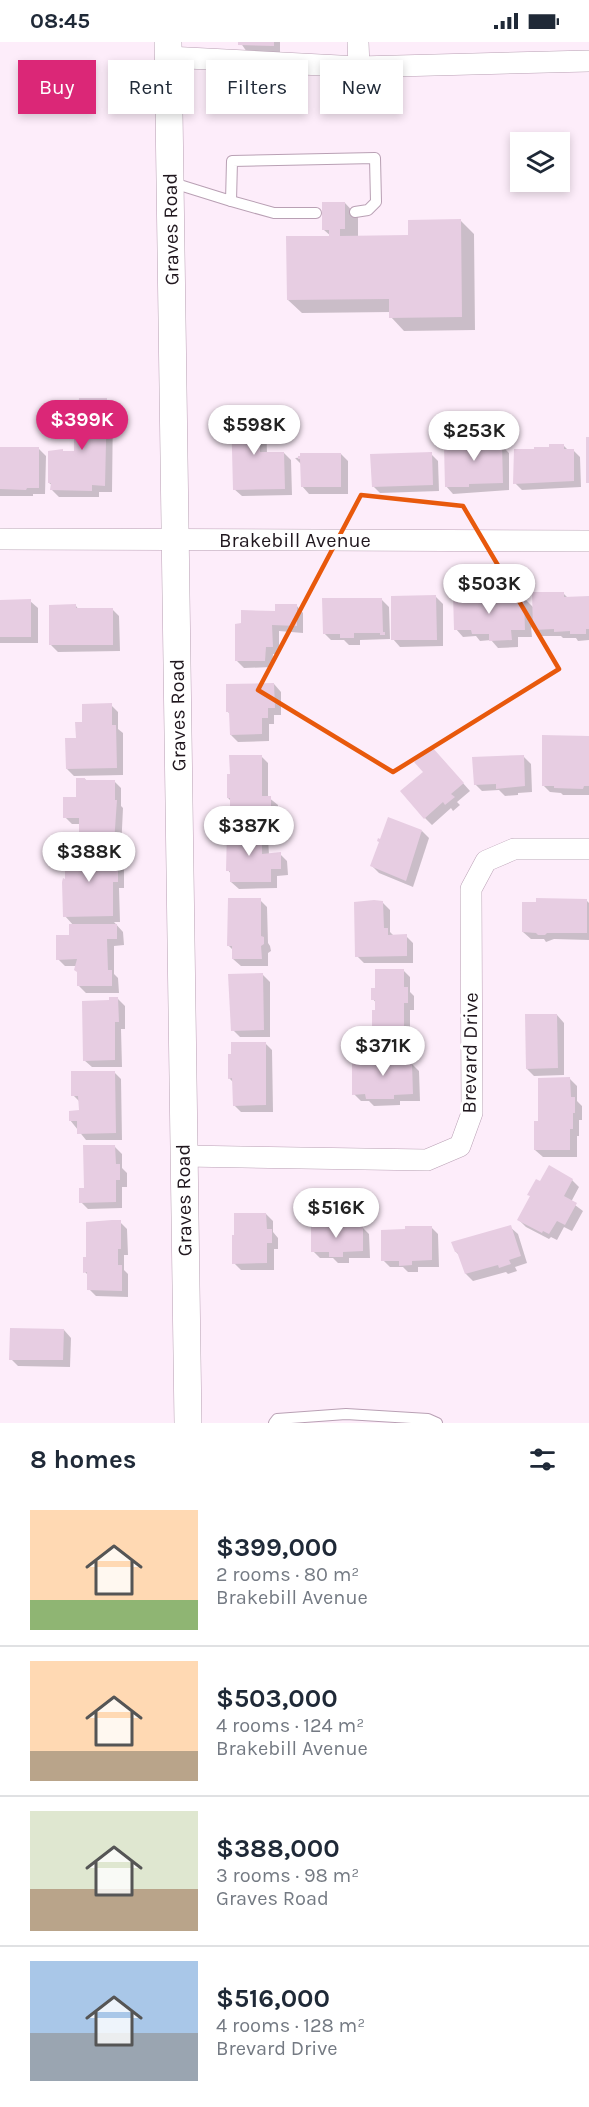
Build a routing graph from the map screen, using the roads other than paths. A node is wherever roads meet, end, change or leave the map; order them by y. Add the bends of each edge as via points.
1 (358, 42) edge
2 (168, 50) edge
3 (358, 60) edge
4 (589, 61) edge
5 (320, 64) edge
6 (403, 66) edge
7 (170, 182) junction
8 (231, 201) junction
9 (355, 212) dead end
10 (316, 213) dead end
11 (0, 539) edge
12 (175, 540) junction
13 (589, 541) edge
14 (589, 849) edge
15 (184, 1156) junction
16 (188, 1423) edge
17 (274, 1423) edge
18 (437, 1423) edge

1 - 3 street
2 - 5 street
2 - 7 street, Graves Road
4 - 6 street
7 - 8 lane
7 - 12 street, Graves Road
8 - 9 lane via 232,160 375,158 376,202 368,210
8 - 10 lane via 274,213
11 - 12 street, Brakebill Avenue
12 - 13 street, Brakebill Avenue
12 - 15 street, Graves Road
14 - 15 street, Brevard Drive via 514,849 486,861 471,889 472,1113 460,1146 427,1160
15 - 16 street, Graves Road
17 - 18 lane via 277,1419 346,1414 428,1419

